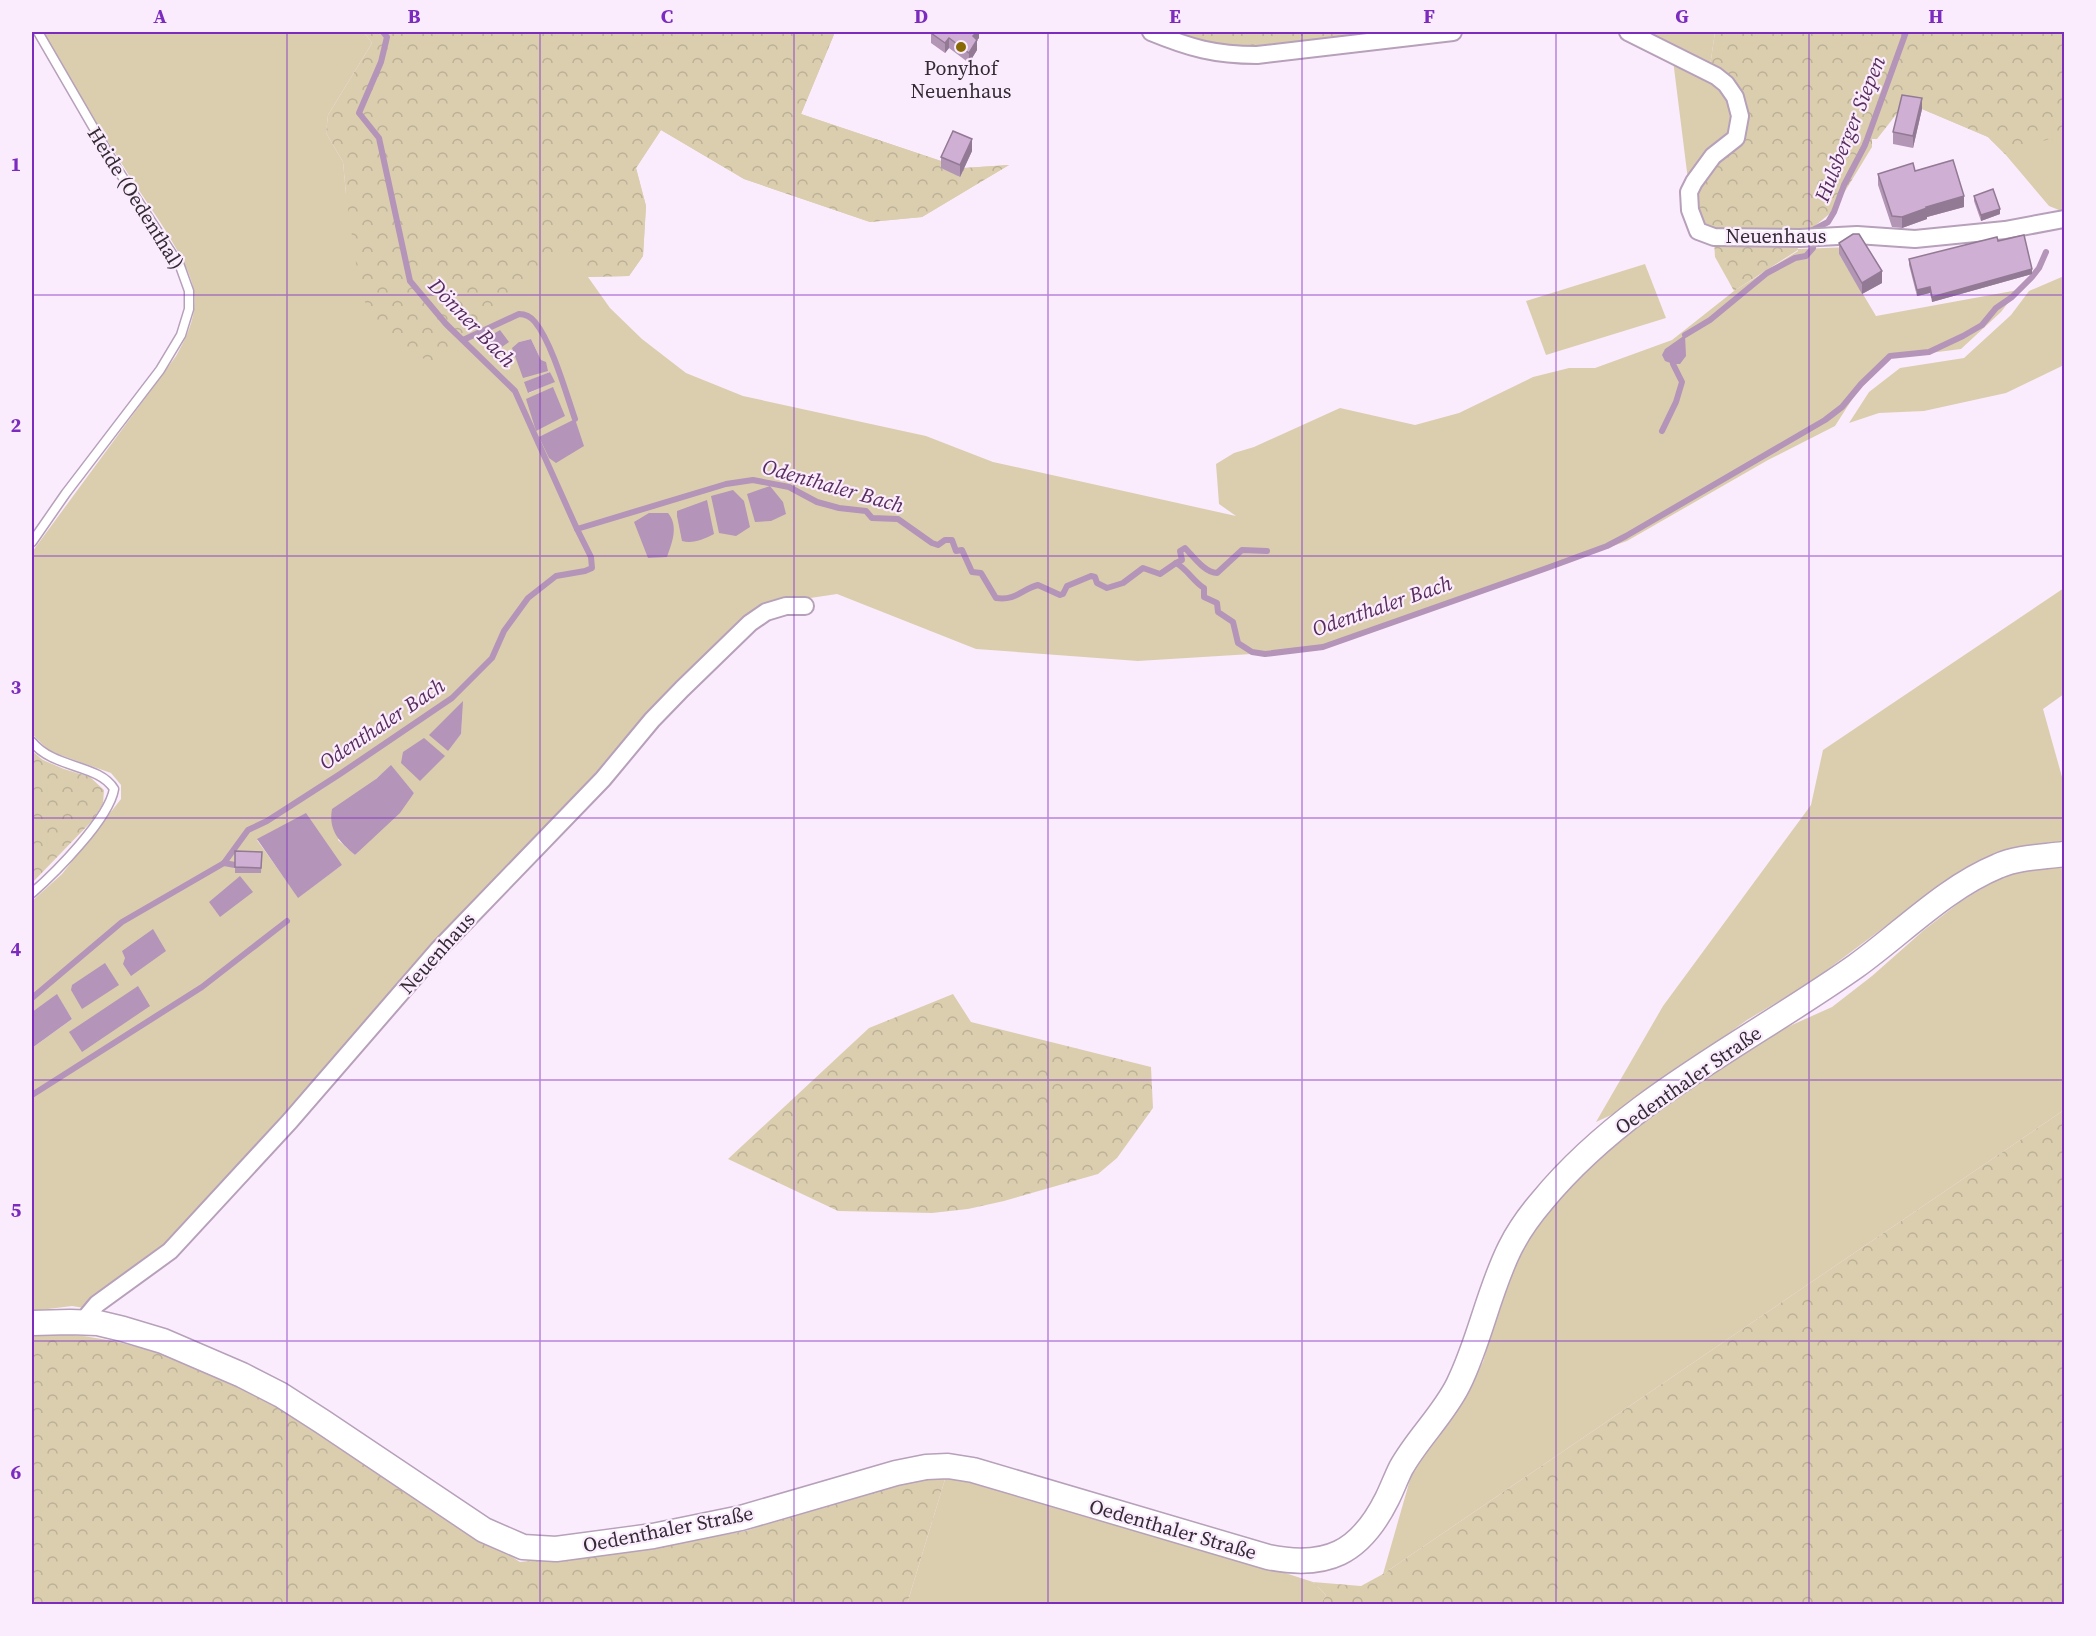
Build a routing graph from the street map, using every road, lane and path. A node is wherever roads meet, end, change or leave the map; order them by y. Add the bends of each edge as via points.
1 (38, 32) edge
2 (1151, 32) edge
3 (1453, 32) edge
4 (1628, 32) edge
5 (2064, 219) edge
6 (32, 542) edge
7 (805, 606) dead end
8 (32, 742) edge
9 (2064, 854) edge
10 (32, 893) edge
11 (82, 1322) junction
12 (32, 1323) edge

1 - 6 lane, Heide (Oedenthal) via 118,171 180,266 189,291 186,323 170,354
2 - 3 street via 1199,50 1237,55
4 - 5 street, Neuenhaus via 1716,76 1735,97 1740,116 1736,138 1713,156 1689,192 1690,210 1698,231 1714,237 1857,235 1915,239 2005,230
7 - 11 street, Neuenhaus via 786,606 758,617 682,689 603,779 438,950 290,1121 170,1251 97,1304
8 - 10 lane via 47,756 104,777 114,789 92,830
9 - 11 main road, Oedenthaler Straße via 2001,864 1976,877 1838,979 1683,1078 1577,1164 1541,1202 1510,1247 1457,1387 1402,1467 1376,1518 1350,1547 1333,1557 1301,1562 1268,1557 948,1466 886,1475 699,1528 556,1549 523,1546 484,1530 281,1395 242,1375 163,1341
11 - 12 main road, Oedenthaler Straße

